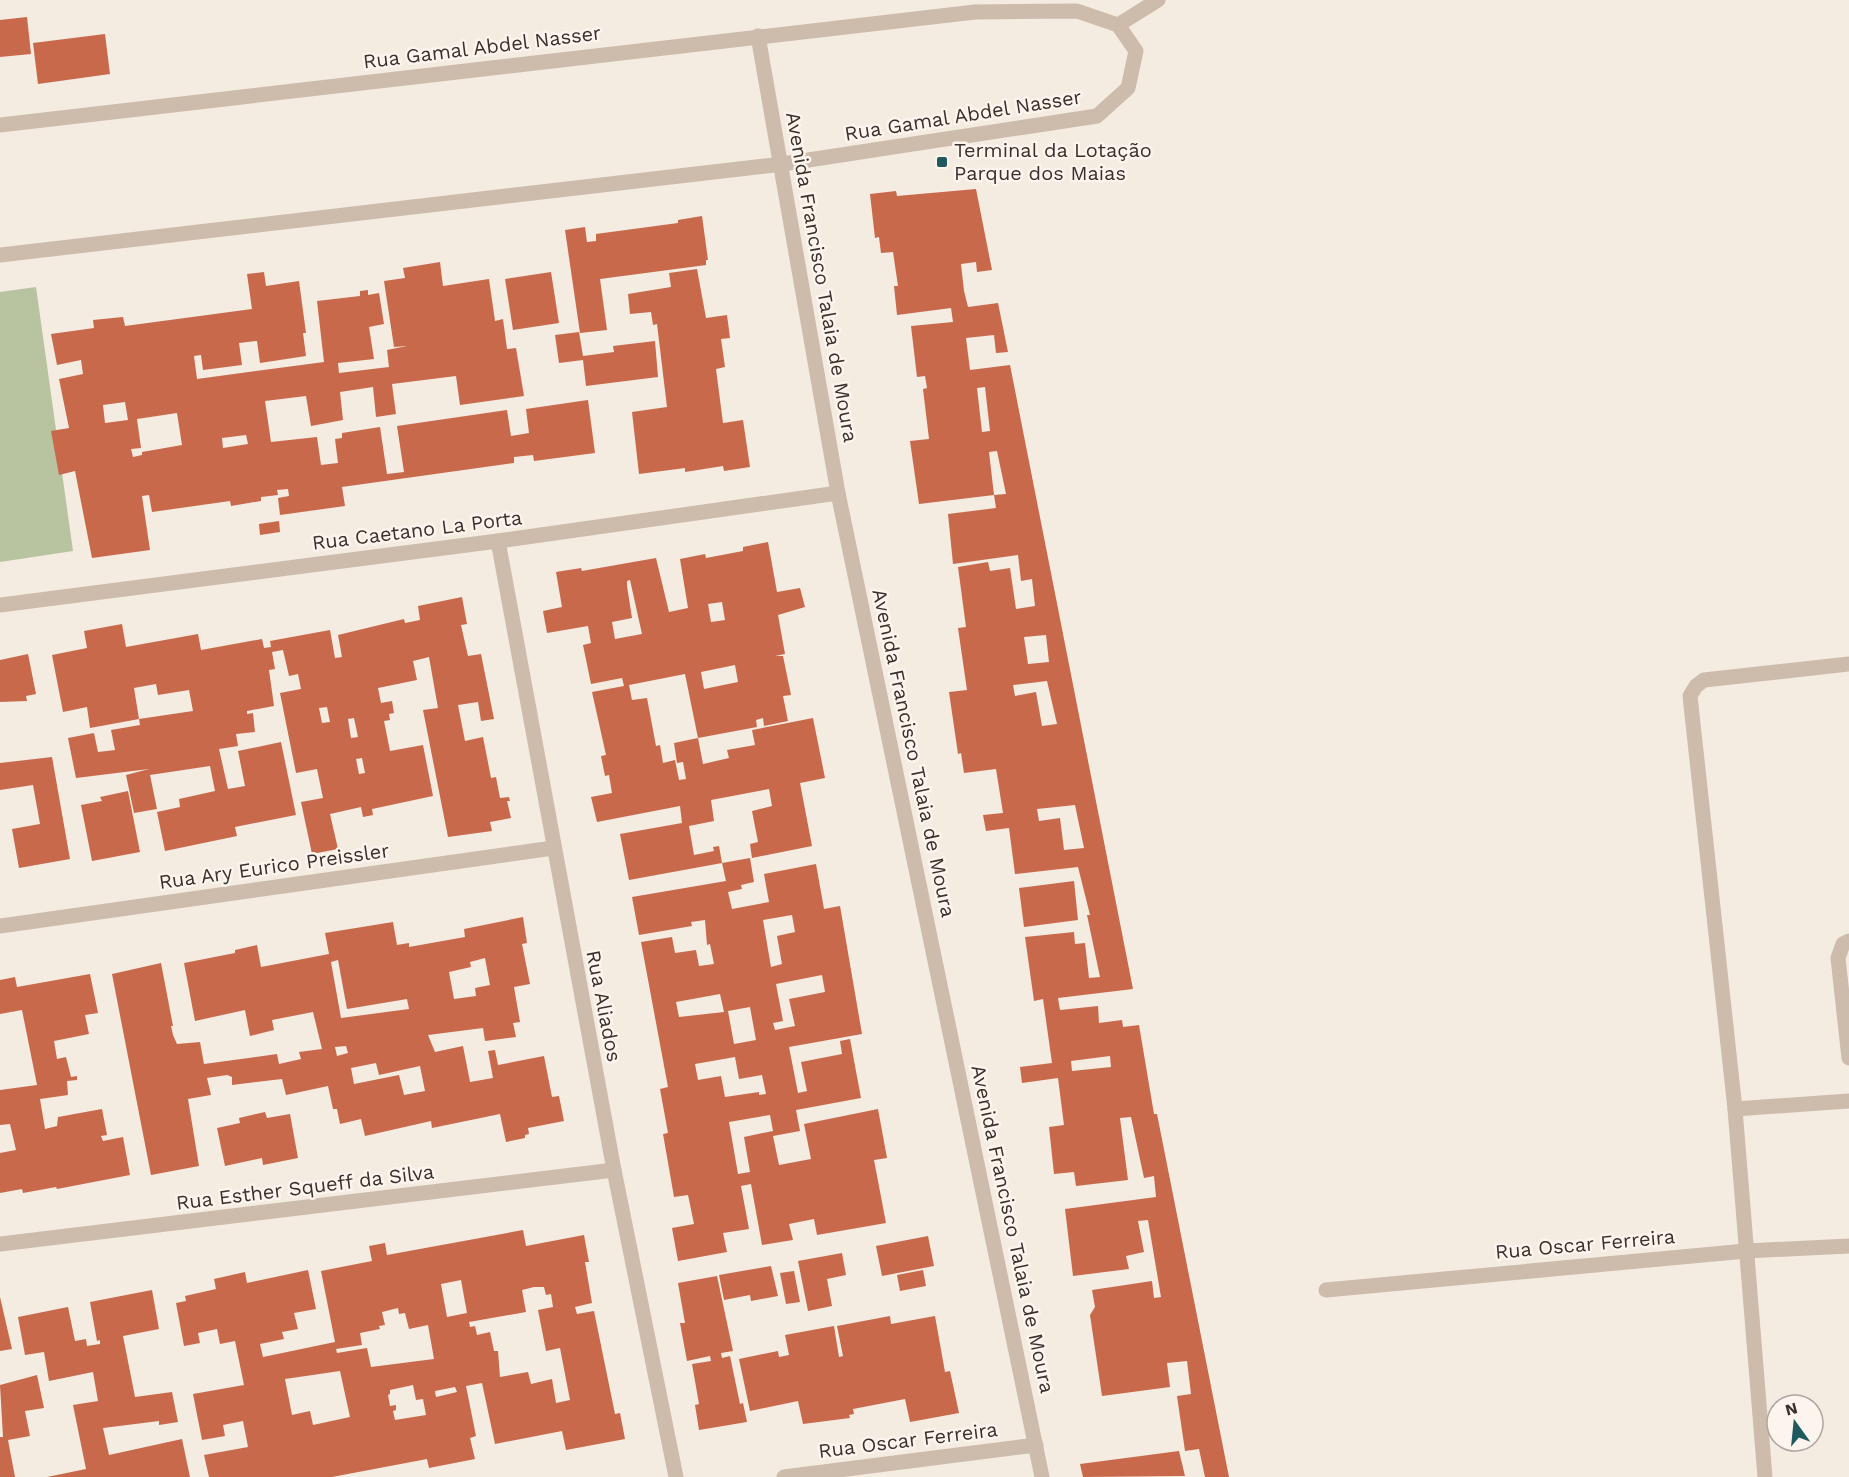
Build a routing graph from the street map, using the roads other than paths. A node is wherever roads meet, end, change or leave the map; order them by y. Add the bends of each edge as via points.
1 (1158, 0) edge
2 (974, 6) edge
3 (1118, 25) junction
4 (758, 36) junction
5 (0, 125) edge
6 (782, 164) junction
7 (0, 255) edge
8 (838, 493) junction
9 (498, 541) junction
10 (0, 605) edge
11 (1849, 664) edge
12 (553, 848) junction
13 (0, 926) edge
14 (1849, 941) edge
15 (1849, 1058) edge
16 (1849, 1101) edge
17 (1735, 1109) junction
18 (614, 1170) junction
19 (0, 1244) edge
20 (1849, 1246) edge
21 (1746, 1251) junction
22 (1326, 1290) dead end
23 (1036, 1445) junction
24 (676, 1477) edge
25 (784, 1477) edge
26 (1042, 1477) edge
27 (1765, 1477) edge

1 - 3 street
2 - 3 street, Rua Gamal Abdel Nasser via 1077,10
2 - 4 street, Rua Gamal Abdel Nasser
3 - 6 street, Rua Gamal Abdel Nasser via 1136,51 1128,88 1097,116
4 - 5 street, Rua Gamal Abdel Nasser
4 - 6 street, Avenida Francisco Talaia de Moura
6 - 7 street, Rua Gamal Abdel Nasser
6 - 8 street, Avenida Francisco Talaia de Moura
8 - 9 street, Rua Caetano La Porta
8 - 23 street, Avenida Francisco Talaia de Moura
9 - 10 street, Rua Caetano La Porta
9 - 12 street, Rua Aliados
11 - 17 street via 1704,680 1690,696
12 - 13 street, Rua Ary Eurico Preissler
12 - 18 street, Rua Aliados
14 - 15 street via 1842,945 1838,958
16 - 17 street
17 - 21 street
18 - 19 street, Rua Esther Squeff da Silva
18 - 24 street, Rua Aliados
20 - 21 street, Rua Oscar Ferreira
21 - 22 street, Rua Oscar Ferreira
21 - 27 street
23 - 25 street, Rua Oscar Ferreira
23 - 26 street, Avenida Francisco Talaia de Moura

